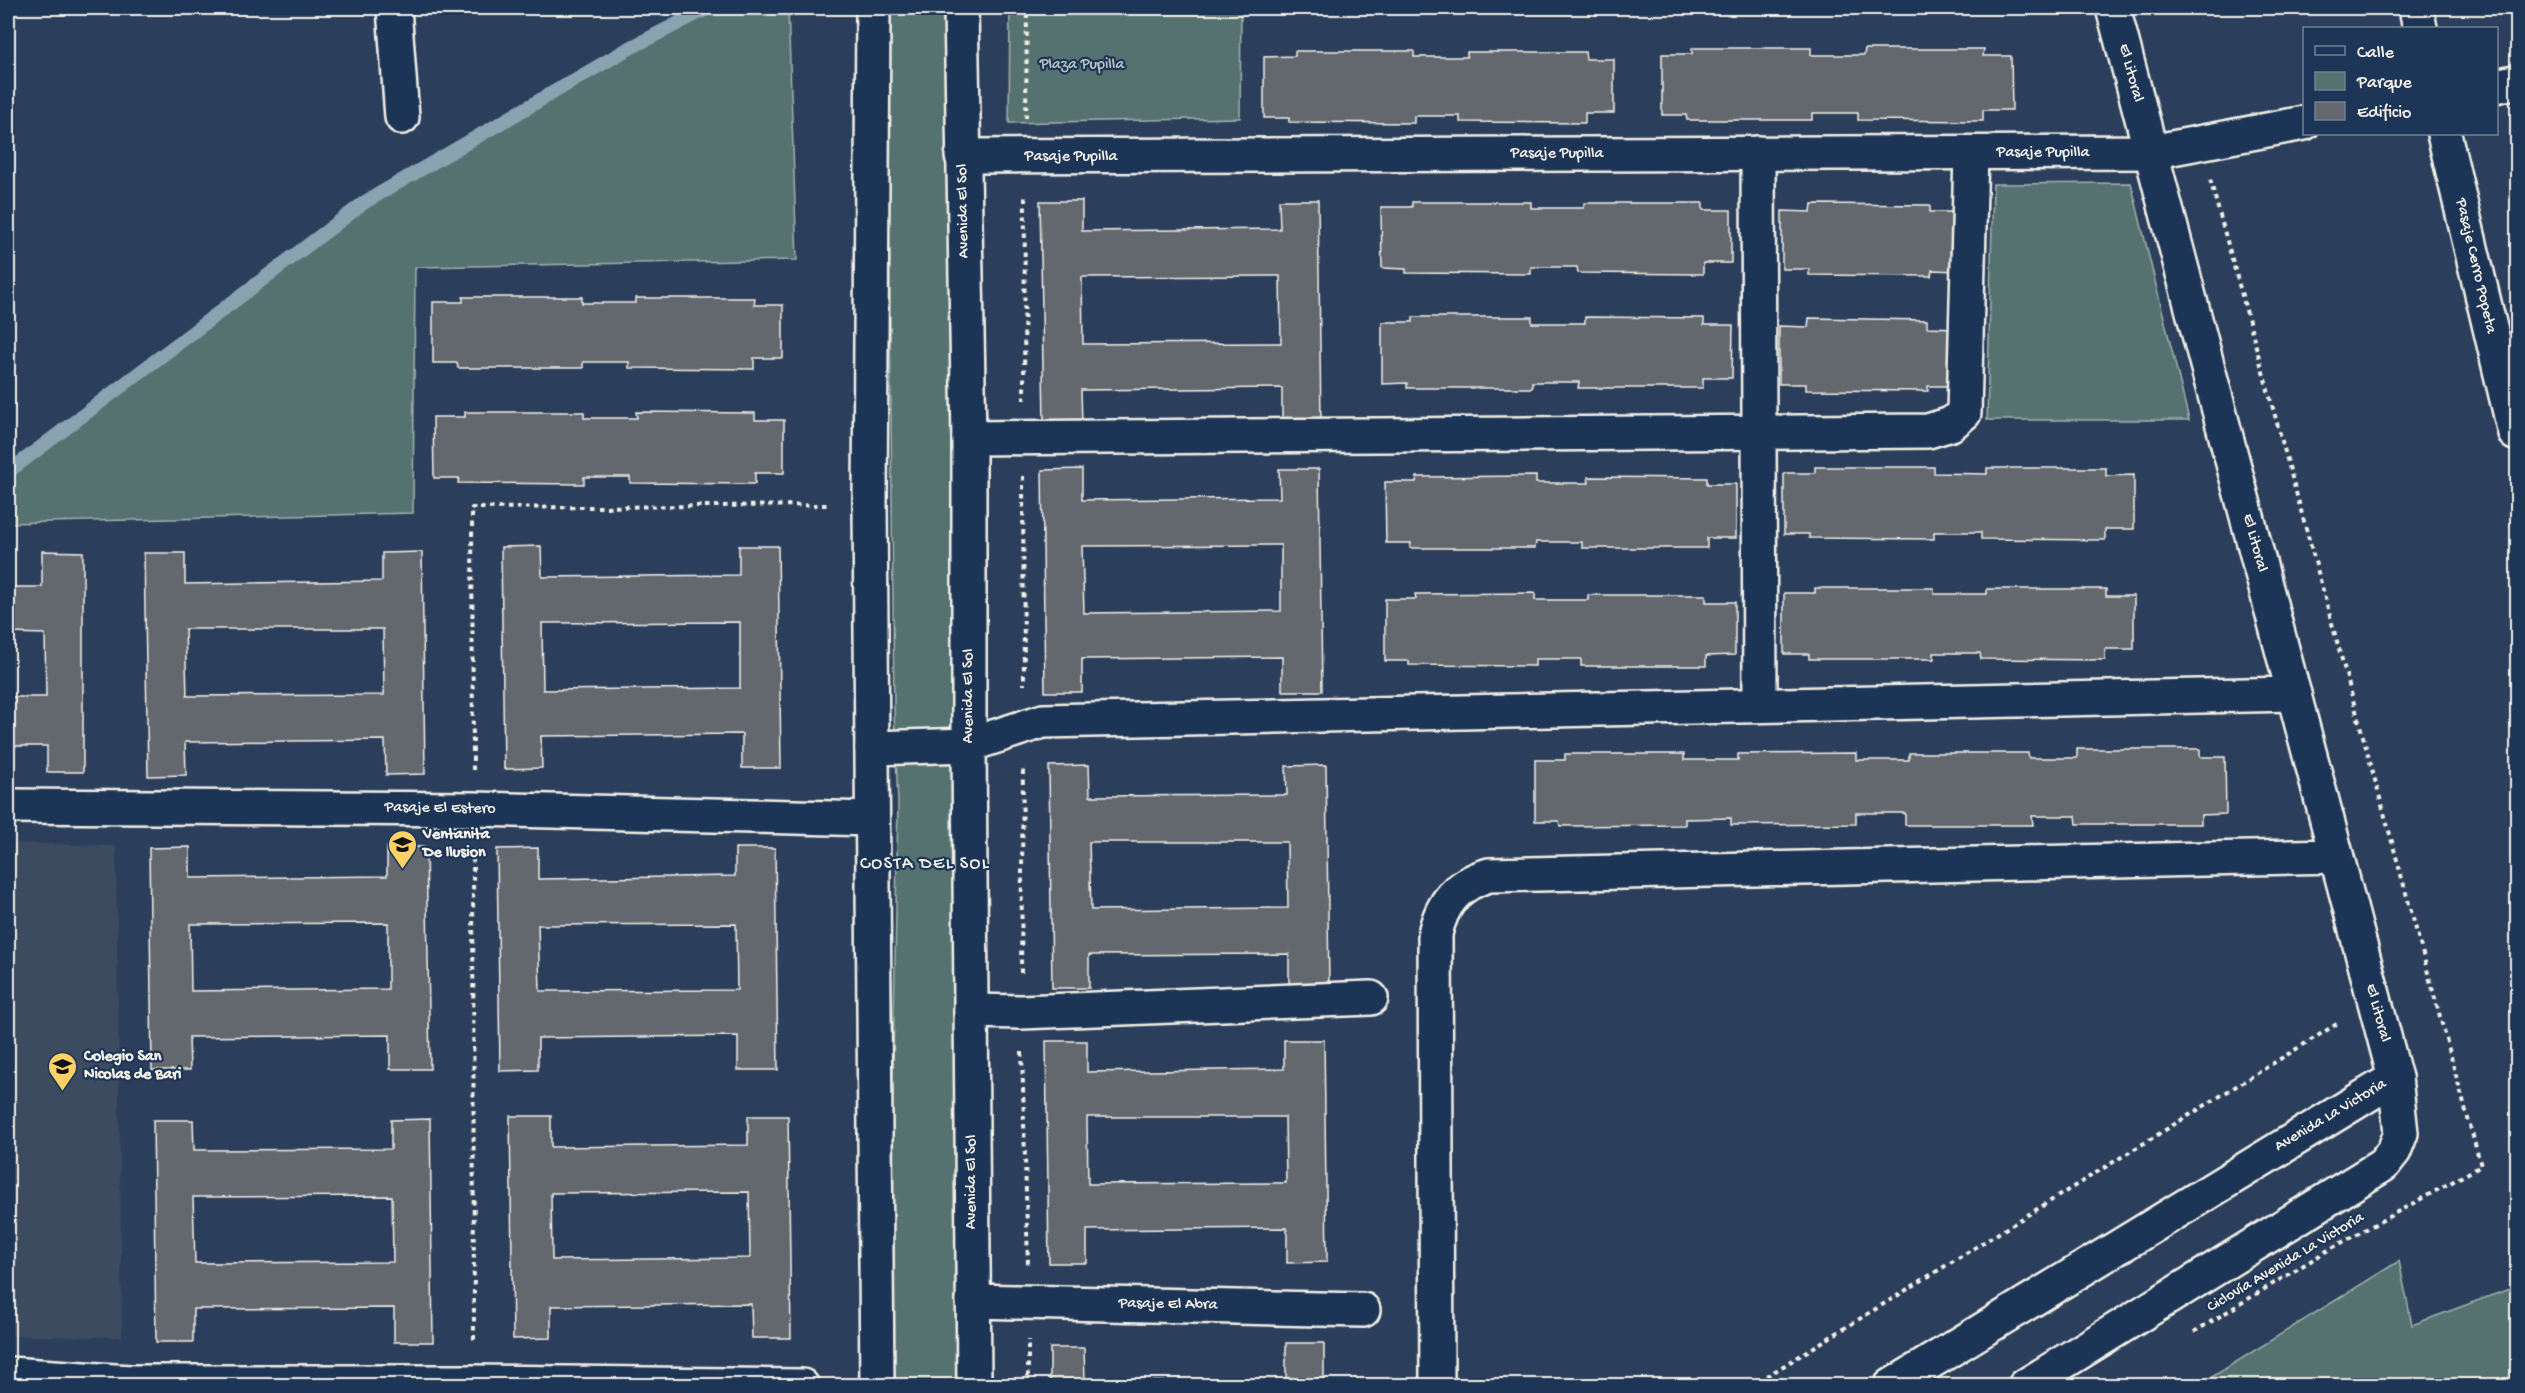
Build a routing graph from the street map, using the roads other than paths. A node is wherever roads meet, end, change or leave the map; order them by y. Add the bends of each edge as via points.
1 (394, 8) edge
2 (873, 8) edge
3 (961, 8) edge
4 (2113, 8) edge
5 (2416, 8) edge
6 (2420, 27) edge
7 (2517, 81) edge
8 (2498, 86) edge
9 (402, 117) dead end
10 (2303, 123) edge
11 (2444, 135) edge
12 (2151, 152) junction
13 (1758, 153) junction
14 (1971, 153) junction
15 (962, 156) junction
16 (1760, 432) junction
17 (2515, 433) dead end
18 (969, 438) junction
19 (2294, 694) junction
20 (1760, 705) junction
21 (969, 744) junction
22 (872, 748) junction
23 (8, 806) edge
24 (872, 819) junction
25 (2336, 856) junction
26 (1371, 998) dead end
27 (971, 1011) junction
28 (2395, 1077) junction
29 (973, 1301) junction
30 (1363, 1310) dead end
31 (8, 1374) edge
32 (802, 1386) edge
33 (877, 1386) edge
34 (974, 1386) edge
35 (1437, 1386) edge
36 (1891, 1386) edge
37 (2025, 1386) edge

1 - 9 street
2 - 22 street
3 - 15 street, Avenida El Sol
4 - 12 street, El Litoral
5 - 6 street
7 - 8 street
10 - 12 street, Pasaje Pupilla
11 - 17 street, Pasaje Cerro Popeta
12 - 14 street, Pasaje Pupilla
12 - 19 street, El Litoral
13 - 14 street, Pasaje Pupilla
13 - 15 street, Pasaje Pupilla
13 - 16 street
14 - 16 street via 1964,413 1951,424 1928,431
15 - 18 street, Avenida El Sol
16 - 18 street
16 - 20 street
18 - 21 street, Avenida El Sol
19 - 20 street
19 - 25 street, El Litoral
20 - 21 street via 1043,721
21 - 22 street
21 - 27 street, Avenida El Sol
22 - 24 street
23 - 24 street, Pasaje El Estero via 473,809
24 - 33 street
25 - 28 street, El Litoral
25 - 35 street via 1489,875 1473,879 1447,901 1435,934
26 - 27 street
27 - 29 street, Avenida El Sol
28 - 36 street, Avenida La Victoria
28 - 37 street, Avenida La Victoria via 2401,1133 2383,1166
29 - 30 street, Pasaje El Abra
29 - 34 street, Avenida El Sol
31 - 32 street via 130,1382

